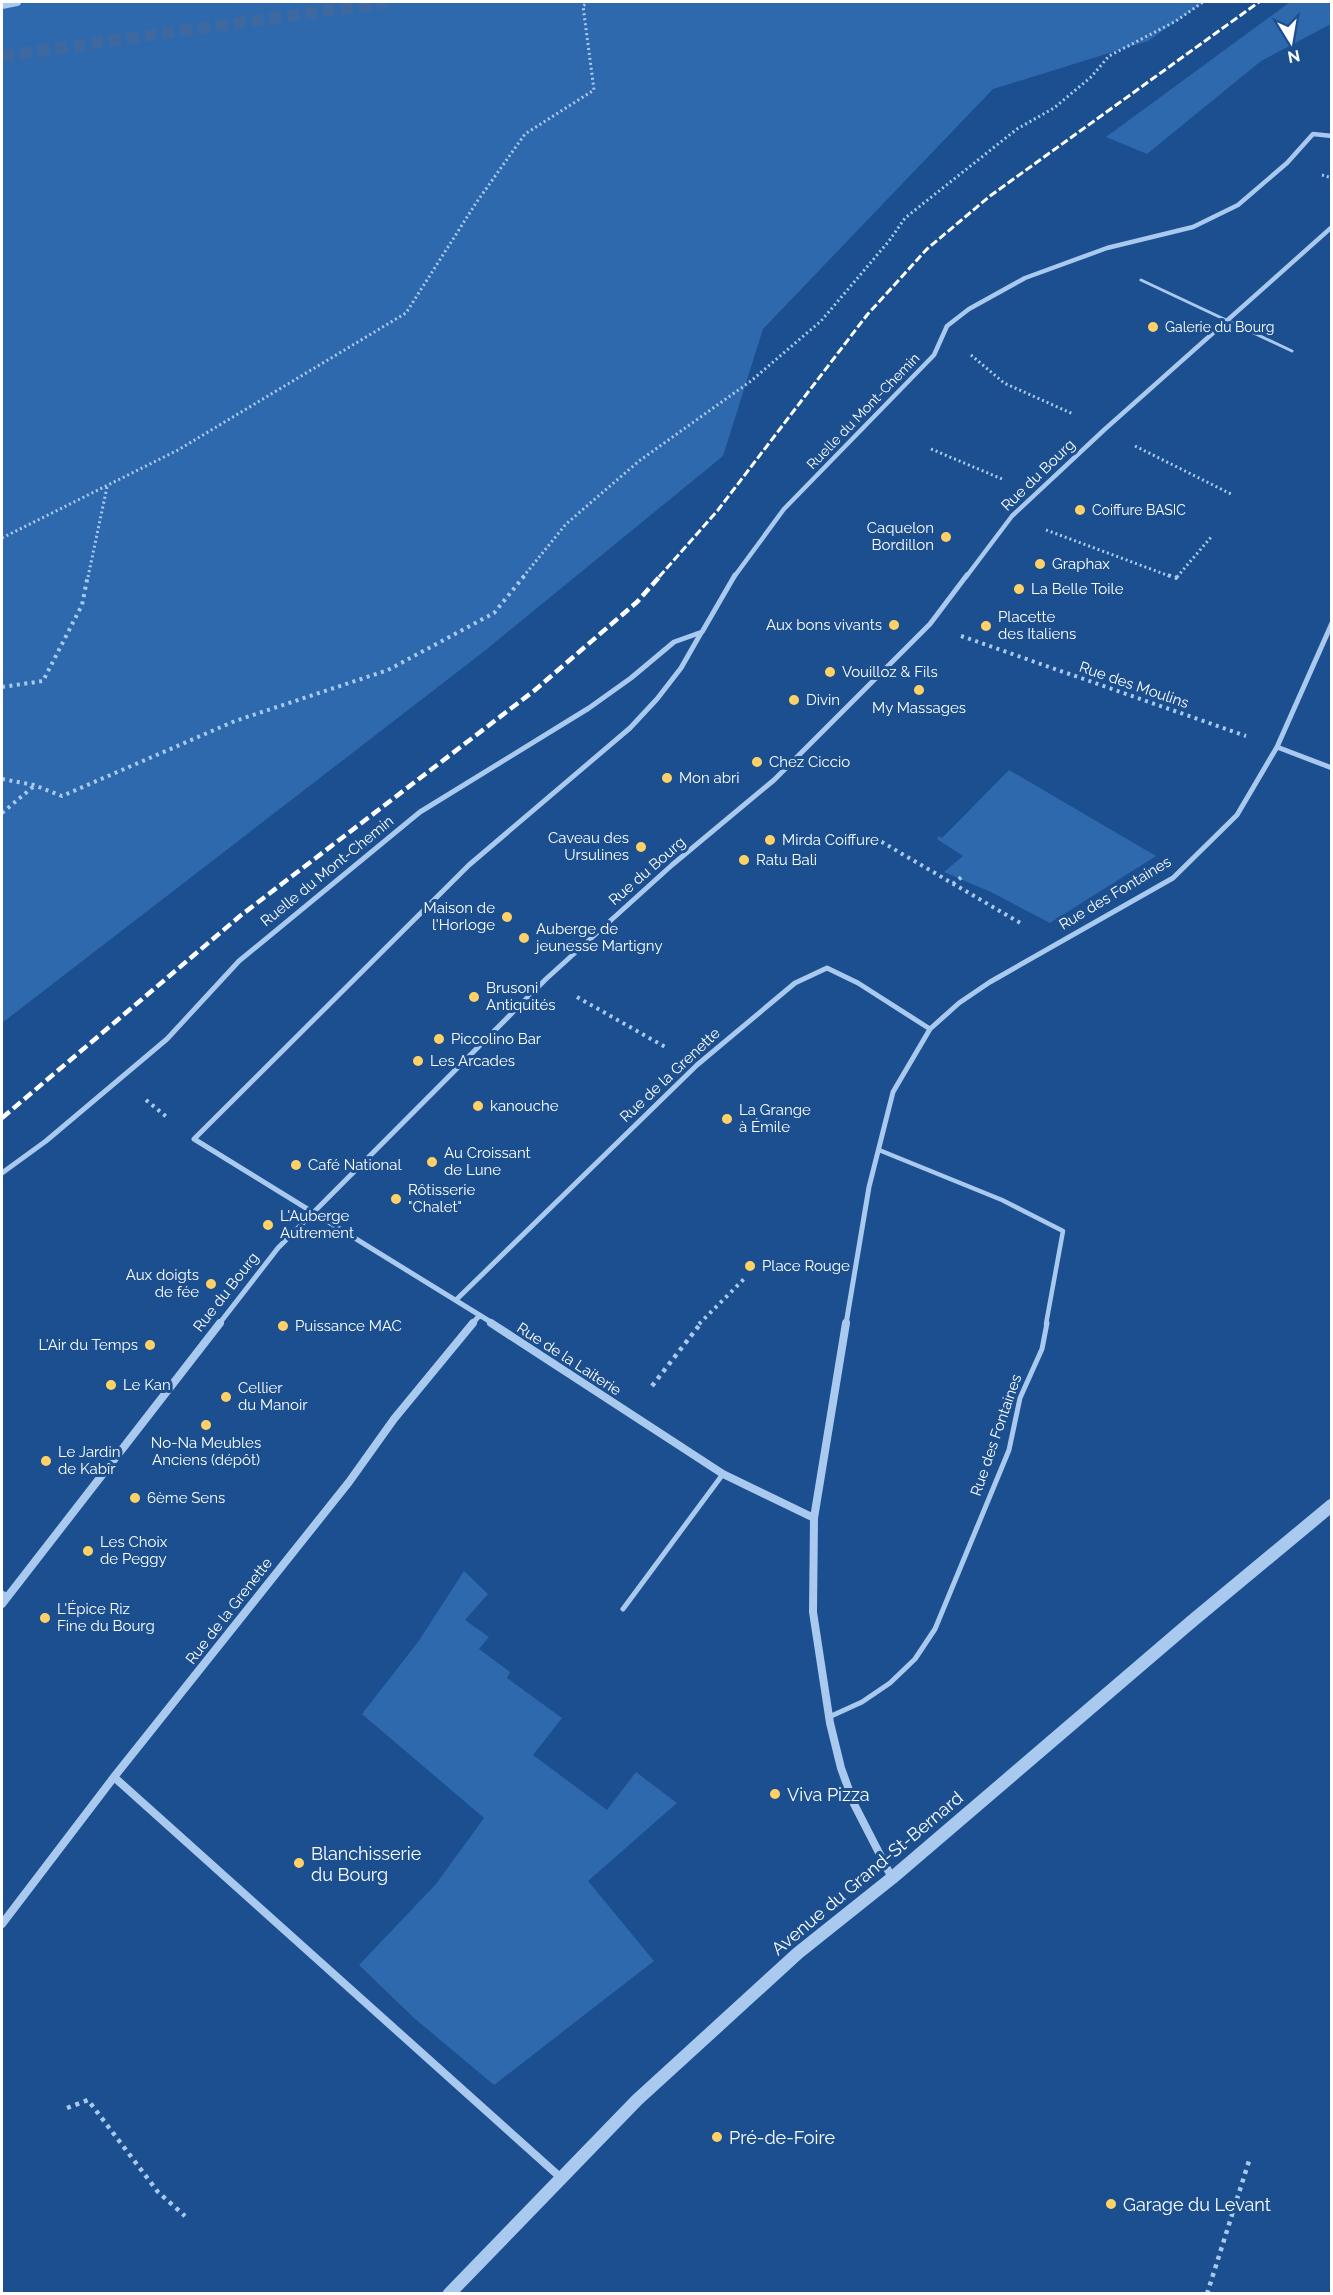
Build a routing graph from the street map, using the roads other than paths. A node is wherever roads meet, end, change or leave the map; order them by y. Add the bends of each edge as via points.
1 (17, 2) edge
2 (2, 5) edge
3 (1332, 136) edge
4 (1332, 227) edge
5 (1141, 280) dead end
6 (1227, 322) junction
7 (1292, 351) dead end
8 (1332, 623) edge
9 (702, 632) junction
10 (1277, 747) junction
11 (1332, 768) edge
12 (930, 1029) junction
13 (879, 1150) junction
14 (2, 1173) edge
15 (312, 1214) junction
16 (456, 1300) junction
17 (479, 1316) junction
18 (723, 1474) junction
19 (1332, 1505) edge
20 (814, 1518) junction
21 (4, 1594) edge
22 (2, 1604) edge
23 (623, 1609) dead end
24 (829, 1717) junction
25 (114, 1777) junction
26 (892, 1878) junction
27 (2, 1924) edge
28 (560, 2177) junction
29 (448, 2294) edge

1 - 2 street
3 - 9 street, Ruelle du Mont-Chemin via 1312,134 1287,163 1246,198 1213,218 1193,227 1107,248 1025,278 947,326 934,355 784,509 741,565
4 - 6 street, Rue du Bourg
5 - 6 lane
6 - 7 lane
6 - 15 street, Rue du Bourg via 1012,516 930,624 774,780 672,865 546,979
8 - 10 street, Rue des Fontaines
9 - 14 street, Ruelle du Mont-Chemin via 674,642 589,708 420,812 239,962 168,1039
9 - 15 street, Ruelle du Mont-Chemin via 691,653 622,738 477,857 194,1139
10 - 11 street
10 - 12 street, Rue des Fontaines via 1237,815 1173,878 958,1003
12 - 13 street, Rue des Fontaines via 893,1092
12 - 16 street, Rue de la Grenette via 827,968 795,983 696,1065
13 - 20 street, Rue des Fontaines via 865,1209
13 - 24 lane, Rue des Fontaines via 1002,1200 1063,1231 1042,1349 1020,1398 1009,1450 935,1629 905,1671 878,1694
15 - 16 street, Rue de la Laiterie
15 - 21 street, Rue du Bourg via 278,1248
16 - 17 street, Rue de la Laiterie
17 - 18 street, Rue de la Laiterie
17 - 25 street, Rue de la Grenette
18 - 20 street, Rue de la Laiterie
18 - 23 lane
19 - 26 street, Avenue du Grand-St-Bernard
20 - 24 street, Rue des Fontaines via 813,1612
21 - 22 street, Rue du Bourg
24 - 26 street, Rue des Fontaines via 854,1804
25 - 27 street, Rue de la Grenette
25 - 28 street
26 - 28 street, Avenue du Grand-St-Bernard via 798,1953 637,2100
28 - 29 street, Avenue du Grand-St-Bernard

